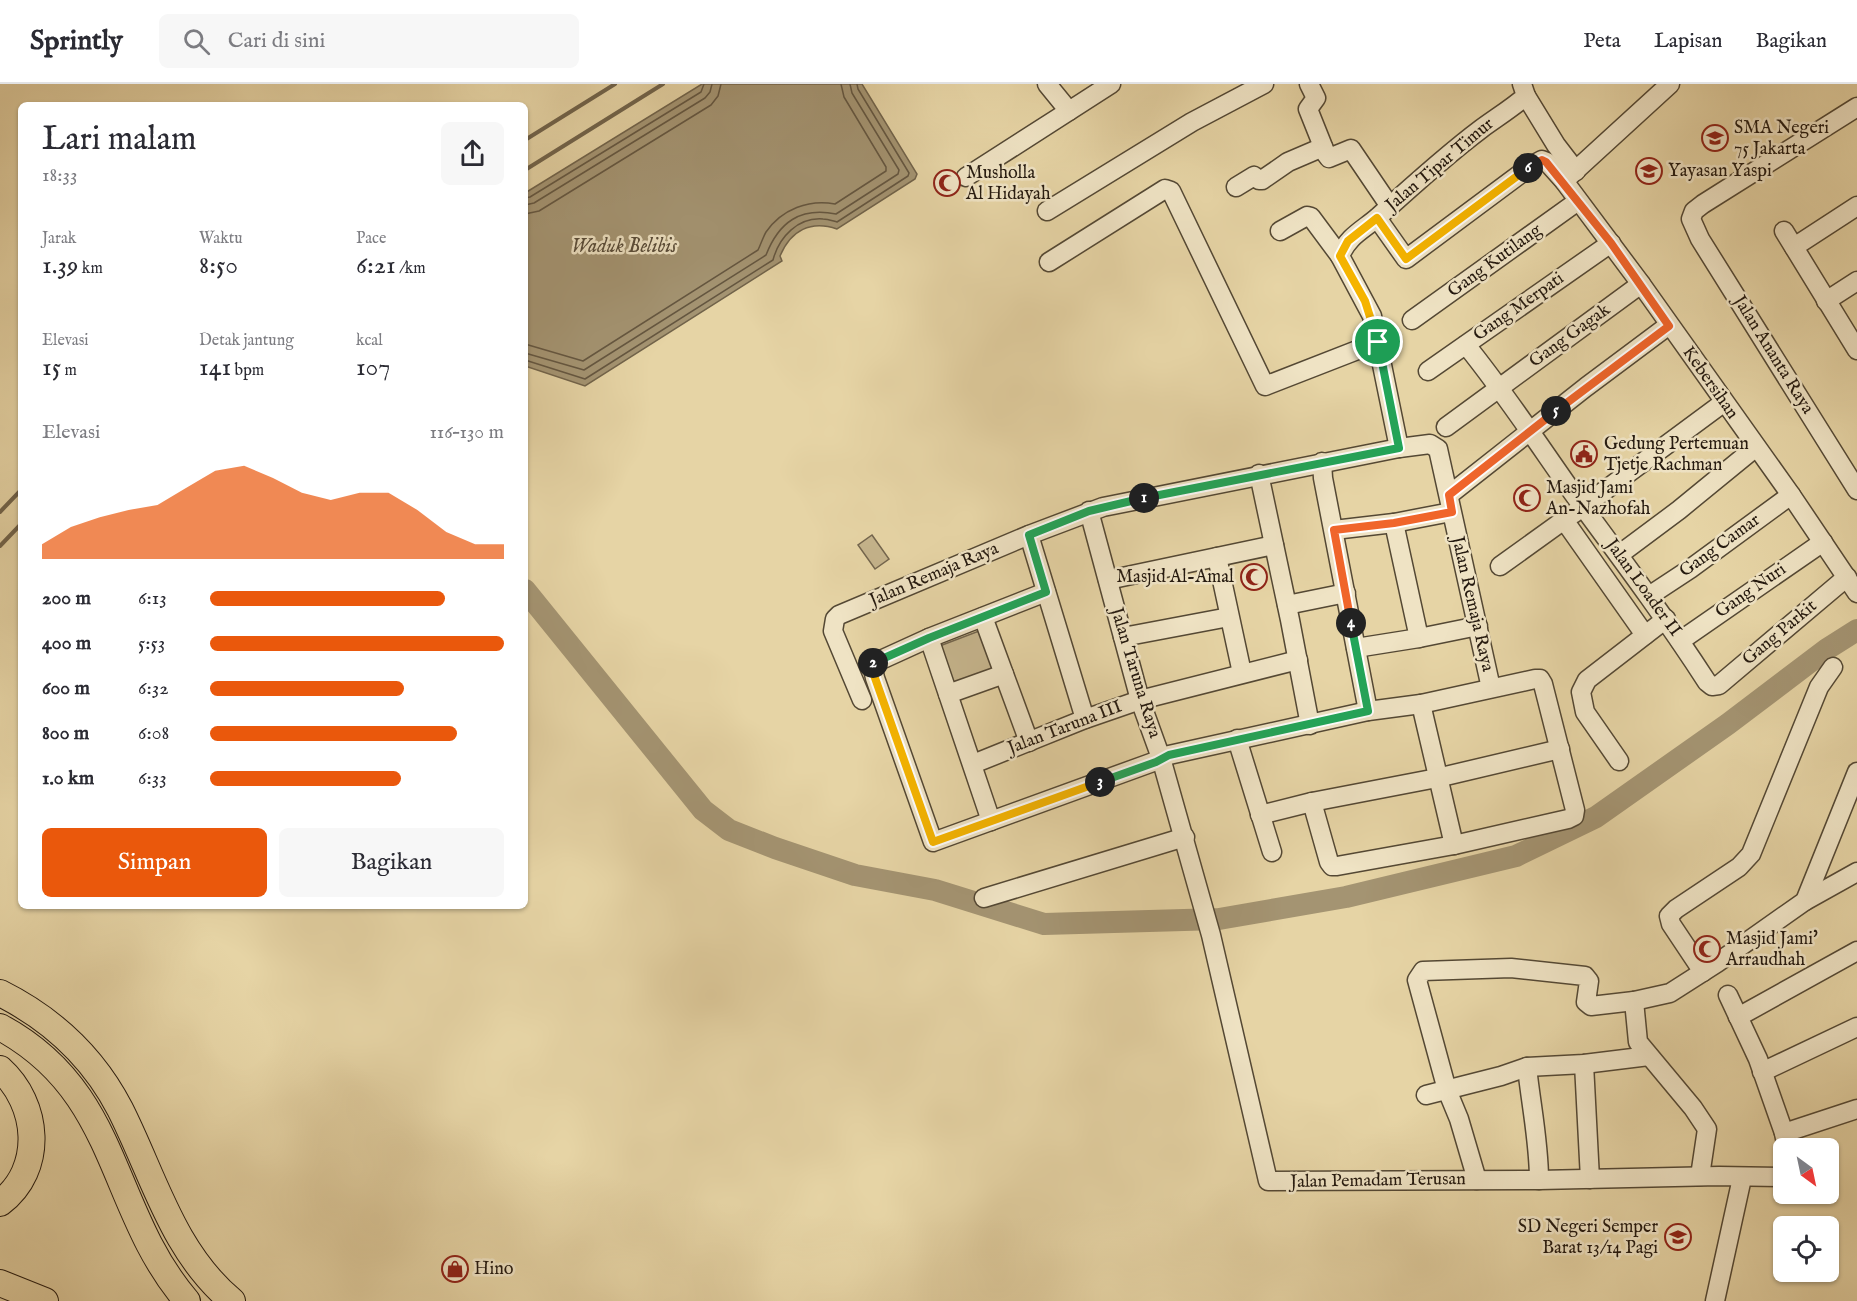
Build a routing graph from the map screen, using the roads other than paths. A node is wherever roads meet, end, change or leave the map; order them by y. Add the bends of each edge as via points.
1 (1047, 84) edge
2 (1112, 84) edge
3 (1309, 84) edge
4 (1670, 84) edge
5 (1256, 86) edge
6 (1524, 90) edge
7 (1857, 107) edge
8 (1069, 111) junction
9 (1323, 147) junction
10 (1570, 176) junction
11 (966, 177) dead end
12 (1236, 187) dead end
13 (1578, 201) junction
14 (1857, 206) edge
15 (1047, 211) dead end
16 (1383, 211) junction
17 (1280, 231) dead end
18 (1784, 231) dead end
19 (1611, 243) junction
20 (1794, 247) junction
21 (1340, 256) junction
22 (1049, 262) dead end
23 (1857, 281) edge
24 (1641, 284) junction
25 (1826, 301) junction
26 (1412, 320) dead end
27 (1669, 326) junction
28 (1378, 342) junction
29 (1466, 345) junction
30 (1857, 350) edge
31 (1428, 371) dead end
32 (1500, 387) junction
33 (1723, 403) junction
34 (1446, 428) dead end
35 (1532, 431) junction
36 (1756, 447) junction
37 (1399, 448) junction
38 (1322, 462) junction
39 (1259, 474) junction
40 (1857, 490) edge
41 (1791, 495) junction
42 (1450, 503) junction
43 (1583, 506) junction
44 (1089, 511) junction
45 (1564, 520) junction
46 (1394, 523) junction
47 (1334, 530) junction
48 (1029, 535) junction
49 (1822, 542) junction
50 (1274, 545) junction
51 (1620, 554) junction
52 (1217, 557) junction
53 (1500, 566) dead end
54 (1847, 577) junction
55 (1108, 580) junction
56 (1046, 592) junction
57 (1857, 593) edge
58 (1346, 594) junction
59 (1649, 596) junction
60 (1287, 605) junction
61 (983, 617) junction
62 (1230, 617) junction
63 (1666, 619) junction
64 (1478, 626) junction
65 (1645, 635) junction
66 (1123, 637) junction
67 (929, 638) junction
68 (1419, 638) junction
69 (1680, 641) junction
70 (1356, 648) junction
71 (1298, 660) junction
72 (1833, 667) dead end
73 (1242, 673) junction
74 (1004, 674) junction
75 (1712, 686) joint
76 (1491, 688) junction
77 (948, 694) junction
78 (862, 700) dead end
79 (1140, 700) junction
80 (1421, 704) junction
81 (1368, 711) junction
82 (1085, 719) junction
83 (1310, 725) junction
84 (1237, 740) junction
85 (1029, 742) junction
86 (1560, 749) junction
87 (1161, 758) junction
88 (1619, 760) dead end
89 (973, 764) junction
90 (1857, 772) edge
91 (1437, 778) junction
92 (1312, 802) junction
93 (1260, 814) junction
94 (991, 821) junction
95 (1185, 837) junction
96 (1454, 844) junction
97 (1272, 852) dead end
98 (1857, 872) edge
99 (984, 898) dead end
100 (1805, 901) junction
101 (1211, 934) joint
102 (1854, 959) edge
103 (1703, 972) junction
104 (0, 993) edge
105 (1728, 995) dead end
106 (1634, 1001) junction
107 (1738, 1017) junction
108 (0, 1027) edge
109 (1857, 1027) edge
110 (1649, 1056) junction
111 (1584, 1064) junction
112 (1527, 1067) junction
113 (0, 1069) edge
114 (1762, 1072) junction
115 (1447, 1090) junction
116 (1426, 1095) dead end
117 (1857, 1109) edge
118 (1785, 1138) edge
119 (1793, 1138) edge
120 (1700, 1176) junction
121 (1773, 1177) edge
122 (1742, 1178) junction
123 (1590, 1179) junction
124 (1477, 1180) junction
125 (1539, 1180) junction
126 (0, 1203) edge
127 (0, 1283) edge
128 (45, 1301) edge
129 (187, 1301) edge
130 (232, 1301) edge
131 (1715, 1301) edge

1 - 8 street
2 - 8 street
3 - 9 street via 1316,98 1309,114
4 - 10 street
5 - 15 street
6 - 10 street
6 - 16 street, Jalan Tipar Timur
7 - 40 street, Jalan Ananta Raya via 1703,204 1691,219
8 - 11 street
9 - 12 street via 1288,162 1262,180 1254,176
9 - 16 street via 1329,158 1352,149
10 - 13 street, Kebersihan
10 - 16 street, Kebersihan via 1542,160 1406,259
13 - 19 street, Kebersihan
13 - 26 street, Gang Kutilang
14 - 20 street
16 - 21 street, Jalan Tipar Timur via 1348,241
17 - 21 street via 1311,217
18 - 20 street
19 - 24 street, Kebersihan
19 - 29 street, Gang Merpati
20 - 25 street
21 - 28 street via 1365,301
22 - 28 street via 1168,189 1265,386
23 - 25 street
24 - 27 street, Kebersihan
24 - 32 street, Gang Gagak
25 - 30 street
27 - 33 street, Kebersihan
27 - 35 street
28 - 37 street
29 - 31 street, Gang Merpati
29 - 32 street, Jalan Loader II
32 - 34 street, Gang Gagak
32 - 35 street, Jalan Loader II
33 - 36 street, Kebersihan
33 - 43 street
35 - 42 street
35 - 43 street, Jalan Loader II
36 - 41 street, Kebersihan
36 - 51 street
37 - 38 street, Jalan Remaja Raya
37 - 42 street, Jalan Remaja Raya via 1438,449
38 - 39 street, Jalan Remaja Raya
38 - 47 street
39 - 44 street, Jalan Remaja Raya
39 - 50 street
41 - 49 street, Kebersihan
41 - 59 street, Gang Camar
42 - 46 street
42 - 64 street, Jalan Remaja Raya
43 - 45 street
43 - 51 street, Jalan Loader II
44 - 48 street, Jalan Remaja Raya
44 - 55 street, Jalan Taruna Raya
45 - 53 street
45 - 65 street
46 - 47 street
46 - 68 street
47 - 58 street
48 - 56 street
48 - 78 street, Jalan Remaja Raya via 839,615 834,631
49 - 54 street, Kebersihan
49 - 69 street, Gang Nuri
50 - 52 street
50 - 60 street
51 - 59 street, Jalan Loader II
52 - 55 street
52 - 62 street
54 - 57 street, Kebersihan
54 - 75 street, Gang Parkit via 1719,685
55 - 66 street, Jalan Taruna Raya
56 - 61 street
56 - 82 street
58 - 60 street
58 - 70 street
59 - 63 street, Jalan Loader II
60 - 71 street
61 - 67 street
61 - 74 street
62 - 66 street
62 - 73 street
63 - 65 street
63 - 69 street, Jalan Loader II
64 - 68 street
64 - 76 street, Jalan Remaja Raya
65 - 88 street via 1587,680 1581,692 1585,712
66 - 79 street, Jalan Taruna Raya
67 - 77 street
67 - 94 street via 872,664 875,678 933,842
68 - 70 street
69 - 75 street, Jalan Loader II
70 - 81 street
71 - 73 street, Jalan Taruna III
71 - 83 street
72 - 103 street via 1819,687 1751,854 1739,867 1669,916
73 - 79 street, Jalan Taruna III
74 - 77 street
74 - 85 street
76 - 80 street
76 - 86 street via 1540,679
77 - 89 street
79 - 82 street, Jalan Taruna III
79 - 87 street, Jalan Taruna Raya
80 - 81 street
80 - 91 street
81 - 83 street
82 - 85 street, Jalan Taruna III
83 - 84 street
84 - 87 street
84 - 93 street
85 - 89 street, Jalan Taruna III
86 - 91 street
86 - 96 street via 1574,816
87 - 94 street
87 - 95 street, Jalan Taruna Raya
89 - 94 street
90 - 100 street
91 - 92 street
91 - 96 street
92 - 93 street
92 - 96 street via 1332,866
93 - 97 street
95 - 99 street
95 - 101 street, Jalan Taruna Raya
98 - 100 street
100 - 103 street
101 - 124 street, Jalan Pemadam Terusan via 1268,1181
102 - 107 street
103 - 106 street via 1670,993
104 - 130 highway via 61,1032 94,1067 120,1109 178,1237 204,1274
105 - 107 street
106 - 110 street via 1638,1042
106 - 115 street via 1588,1005 1588,978 1576,975 1511,968 1423,971 1417,980
107 - 114 street
108 - 129 highway via 40,1054 76,1092 107,1145 151,1249
109 - 114 street
110 - 111 street
110 - 120 street via 1707,1128
111 - 112 street
111 - 123 street
112 - 115 street
112 - 125 street
113 - 126 highway via 27,1107 32,1137 22,1177
114 - 118 street
115 - 116 street
115 - 124 street
117 - 119 street
120 - 122 street, Jalan Pemadam Terusan
120 - 123 street, Jalan Pemadam Terusan
121 - 122 street, Jalan Pemadam Terusan
122 - 131 street
123 - 125 street, Jalan Pemadam Terusan
124 - 125 street, Jalan Pemadam Terusan
127 - 128 highway

